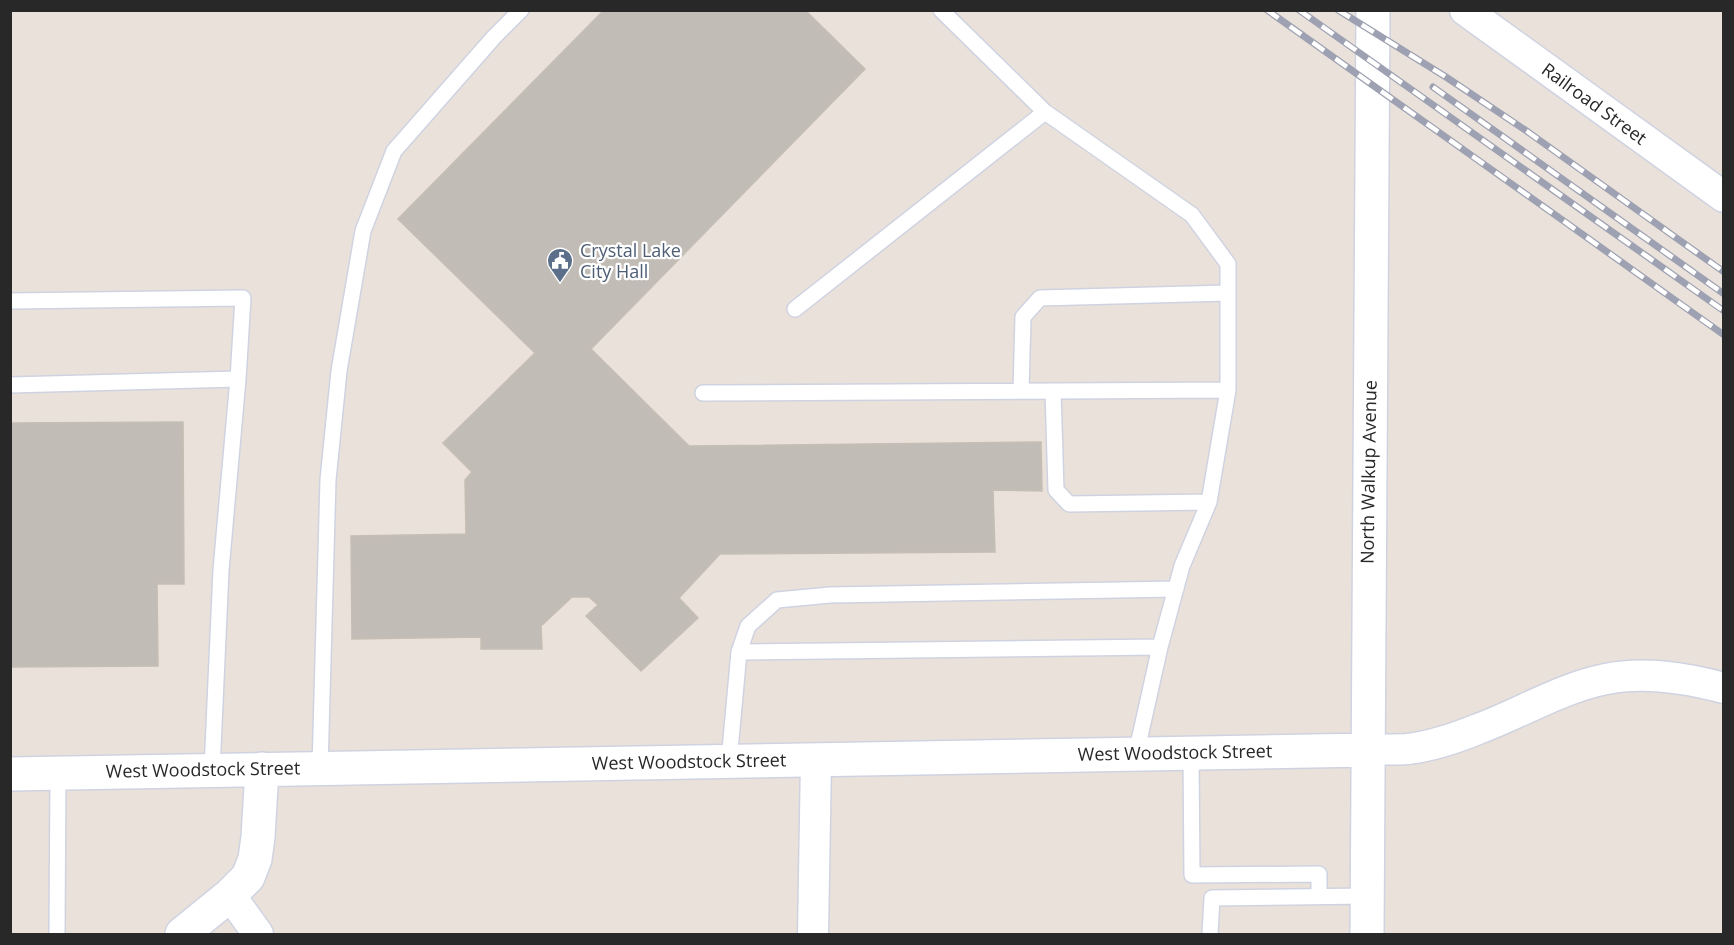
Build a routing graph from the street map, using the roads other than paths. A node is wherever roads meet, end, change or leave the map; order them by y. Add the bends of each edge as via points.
1 (520, 10) edge
2 (941, 10) edge
3 (1373, 10) edge
4 (1465, 10) edge
5 (1045, 112) junction
6 (1724, 197) edge
7 (1228, 293) junction
8 (10, 301) edge
9 (795, 309) dead end
10 (238, 379) junction
11 (10, 385) edge
12 (1228, 390) junction
13 (1021, 391) junction
14 (1053, 391) junction
15 (703, 393) dead end
16 (1209, 502) junction
17 (1176, 589) junction
18 (1160, 647) junction
19 (739, 652) junction
20 (1724, 688) edge
21 (1367, 750) junction
22 (1191, 753) junction
23 (1136, 754) junction
24 (816, 759) junction
25 (729, 761) junction
26 (320, 768) junction
27 (262, 769) junction
28 (212, 770) junction
29 (58, 773) junction
30 (10, 774) edge
31 (230, 895) junction
32 (1367, 896) junction
33 (1319, 897) junction
34 (57, 934) edge
35 (182, 934) edge
36 (258, 934) edge
37 (813, 934) edge
38 (1210, 934) edge
39 (1366, 934) edge

1 - 26 lane via 394,151 363,231 339,371 328,480
2 - 5 lane
3 - 21 street, North Walkup Avenue
4 - 6 street, Railroad Street
5 - 7 lane via 1192,215 1228,264
5 - 9 lane
7 - 12 lane
7 - 13 lane via 1040,298 1023,318
8 - 10 lane via 243,298
10 - 11 lane
10 - 28 lane via 221,570
12 - 14 lane
12 - 16 lane
13 - 14 lane
13 - 15 lane
14 - 16 lane via 1056,490 1069,504
16 - 17 lane
17 - 18 lane
17 - 19 lane via 830,595 777,600 748,626
18 - 19 lane
18 - 23 lane
19 - 25 lane
20 - 21 street via 1646,675 1608,678 1568,689 1441,741 1408,749
21 - 22 street, West Woodstock Street
21 - 32 street, North Walkup Avenue
22 - 23 street, West Woodstock Street
22 - 33 lane via 1192,875 1319,874
23 - 24 street, West Woodstock Street
24 - 25 street, West Woodstock Street
24 - 37 street
25 - 26 street, West Woodstock Street
26 - 27 street, West Woodstock Street
27 - 28 street, West Woodstock Street
27 - 31 street via 255,859 249,877
28 - 29 street, West Woodstock Street
29 - 30 street, West Woodstock Street
29 - 34 lane
31 - 35 street
31 - 36 street
32 - 33 lane
32 - 39 street, North Walkup Avenue
33 - 38 lane via 1212,897

